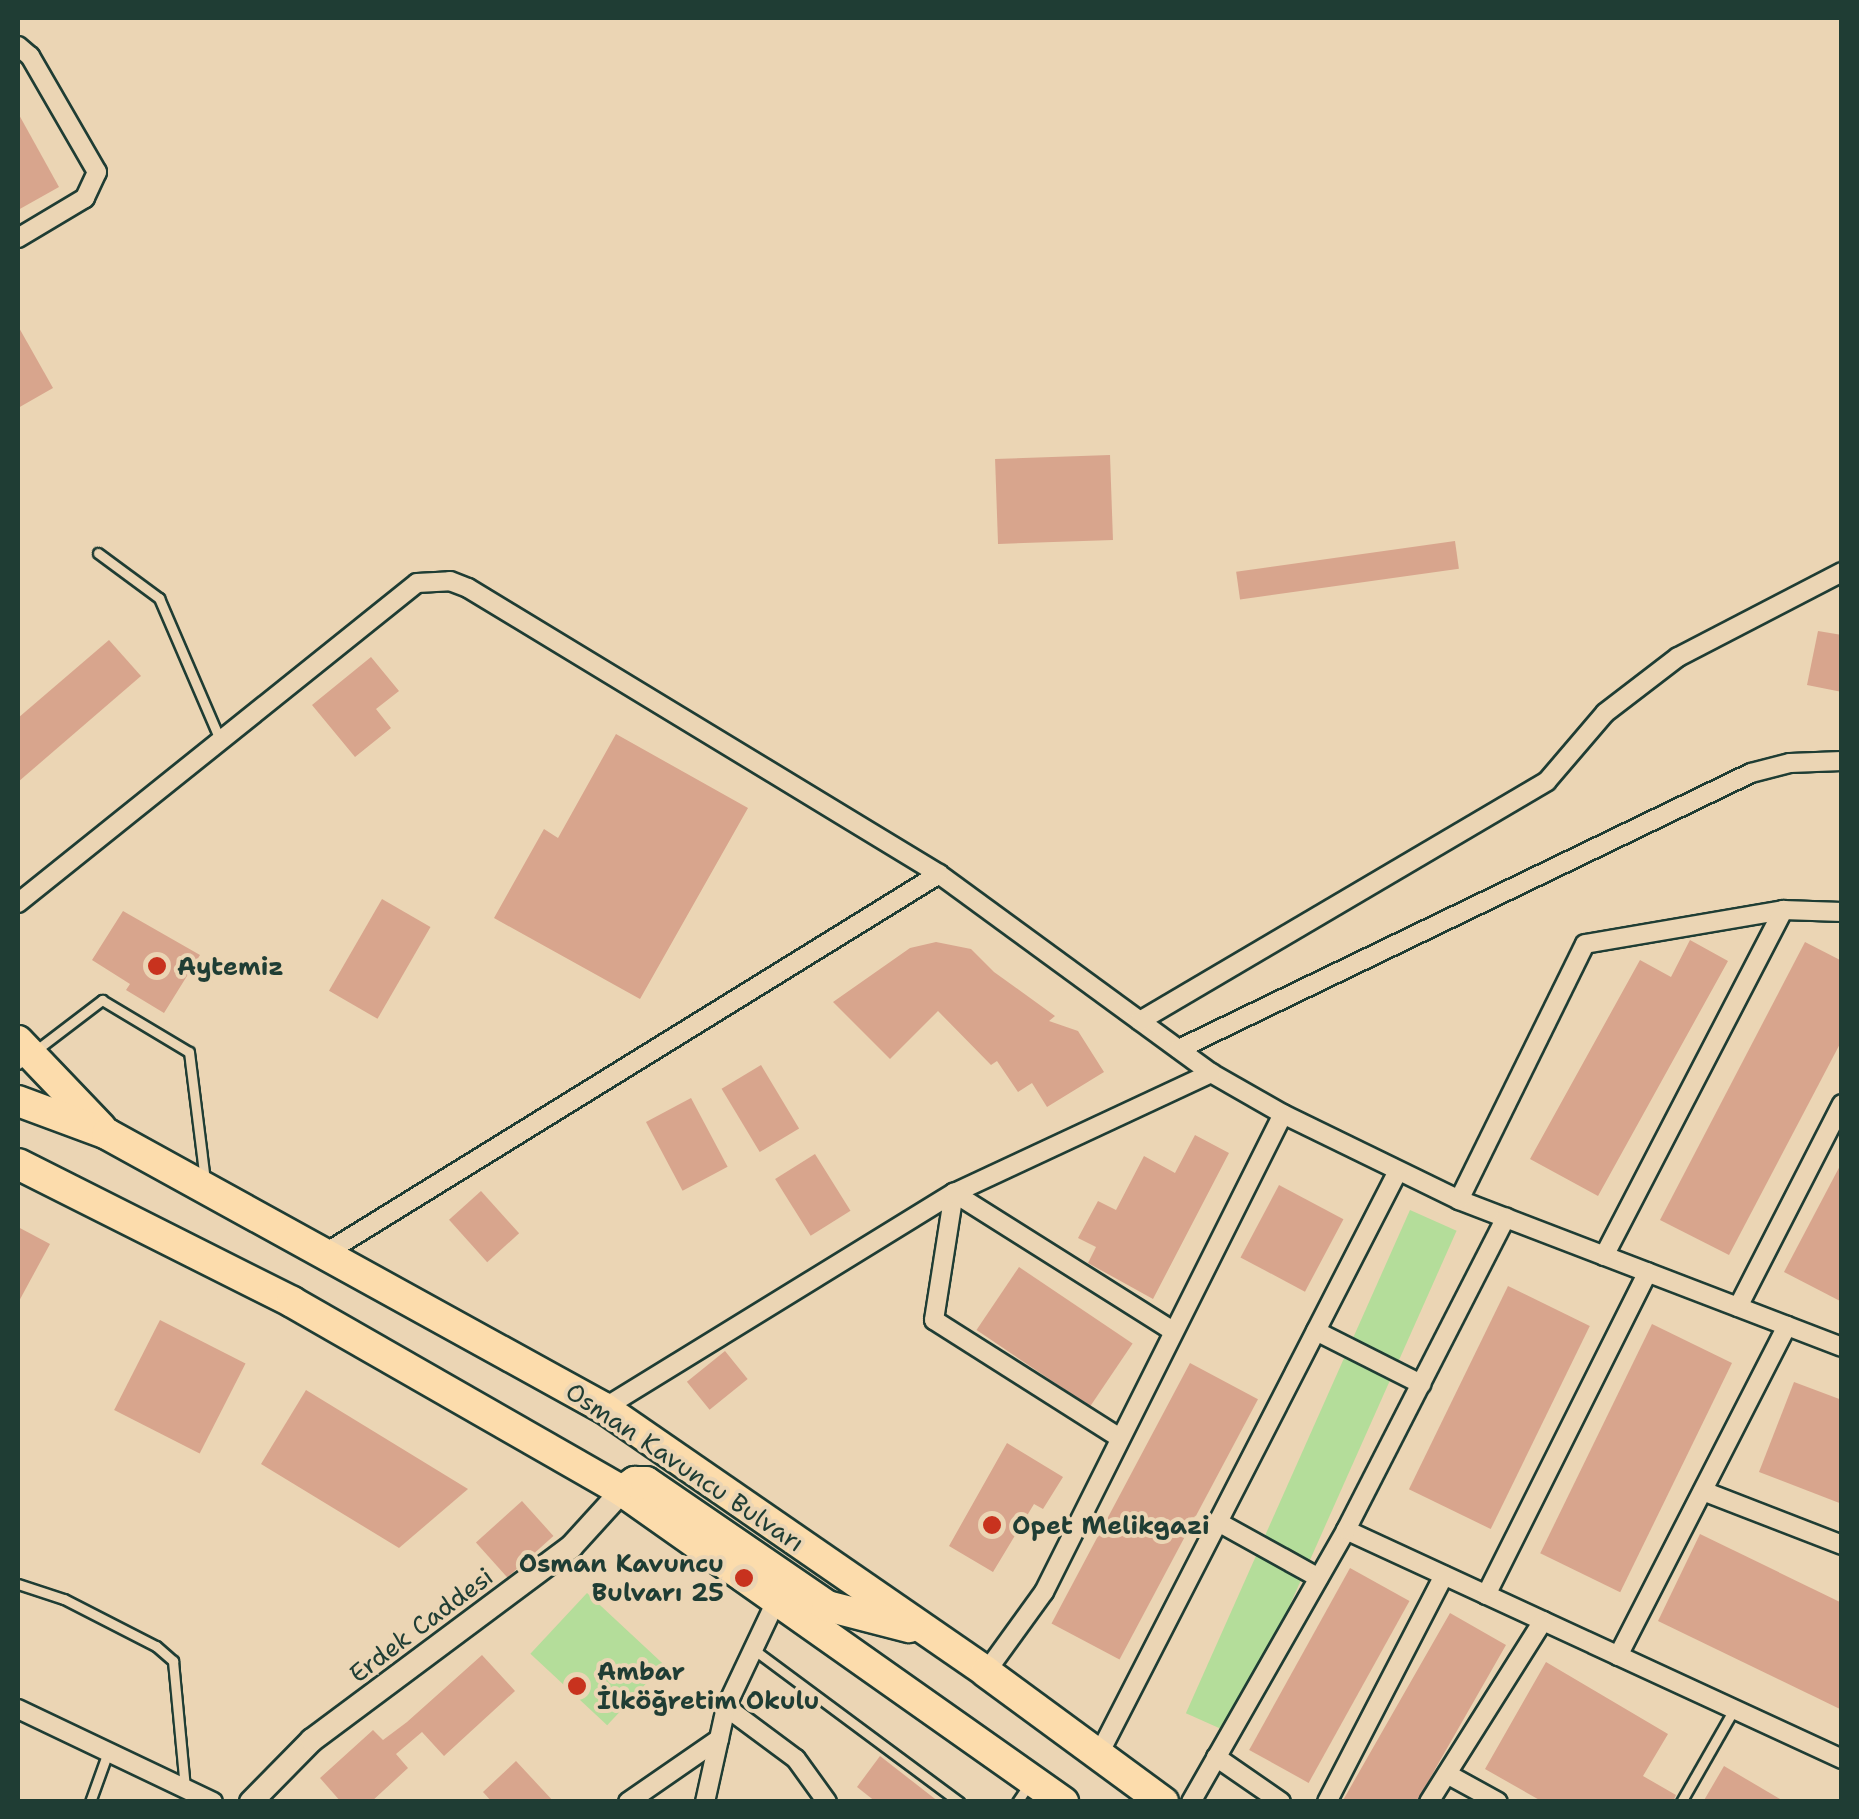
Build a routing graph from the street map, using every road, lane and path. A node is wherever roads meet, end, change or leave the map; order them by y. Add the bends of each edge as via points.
1 (18, 46) edge
2 (18, 238) edge
3 (98, 553) dead end
4 (1842, 572) edge
5 (219, 738) junction
6 (1842, 761) edge
7 (940, 874) junction
8 (18, 904) edge
9 (1783, 910) junction
10 (1842, 912) edge
11 (1140, 1021) junction
12 (1179, 1049) junction
13 (22, 1053) edge
14 (1211, 1073) junction
15 (18, 1101) edge
16 (1842, 1104) edge
17 (1283, 1114) junction
18 (106, 1134) junction
19 (18, 1164) edge
20 (1398, 1171) junction
21 (206, 1188) junction
22 (954, 1193) junction
23 (1458, 1200) junction
24 (1506, 1218) junction
25 (324, 1254) junction
26 (1604, 1256) junction
27 (1648, 1272) junction
28 (1738, 1308) junction
29 (1787, 1326) junction
30 (1173, 1331) junction
31 (1316, 1332) junction
32 (1842, 1347) edge
33 (1421, 1384) junction
34 (604, 1408) junction
35 (1120, 1438) junction
36 (622, 1491) junction
37 (1702, 1491) junction
38 (1218, 1522) junction
39 (1346, 1530) junction
40 (1842, 1545) edge
41 (1444, 1575) junction
42 (1319, 1578) junction
43 (18, 1584) edge
44 (1486, 1595) junction
45 (776, 1601) junction
46 (1543, 1621) junction
47 (926, 1631) junction
48 (751, 1647) junction
49 (1618, 1656) junction
50 (986, 1672) junction
51 (726, 1707) junction
52 (18, 1709) edge
53 (1734, 1709) junction
54 (719, 1739) junction
55 (108, 1751) junction
56 (1099, 1754) junction
57 (1216, 1757) junction
58 (1842, 1758) edge
59 (1446, 1774) junction
60 (186, 1788) junction
61 (1024, 1791) edge
62 (90, 1802) edge
63 (213, 1802) edge
64 (251, 1802) edge
65 (628, 1802) edge
66 (705, 1802) edge
67 (827, 1802) edge
68 (959, 1802) edge
69 (1063, 1802) edge
70 (1162, 1802) edge
71 (1191, 1802) edge
72 (1282, 1802) edge
73 (1327, 1802) edge
74 (1429, 1802) edge
75 (1498, 1802) edge
76 (1681, 1802) edge

1 - 2 street via 97,172 84,198
3 - 5 lane via 159,598
4 - 11 street via 1678,656 1605,713 1546,781
5 - 7 street via 417,583 450,581
5 - 8 street
6 - 12 street via 1751,773
7 - 11 street
7 - 25 street
9 - 10 street
9 - 23 street via 1585,944
9 - 26 street
11 - 12 street
12 - 14 street
13 - 18 highway
13 - 21 lane via 102,1000 190,1052
14 - 17 street
14 - 22 street
15 - 18 highway, Osman Kavuncu Bulvarı
16 - 28 street
17 - 20 street
17 - 30 street
18 - 21 highway, Osman Kavuncu Bulvarı
19 - 36 highway via 292,1302
20 - 23 street
20 - 31 street
21 - 25 highway, Osman Kavuncu Bulvarı
22 - 30 street
22 - 34 street
22 - 35 street via 934,1320
23 - 24 street
24 - 26 street
24 - 33 street
25 - 34 highway, Osman Kavuncu Bulvarı
26 - 27 street
27 - 28 street
27 - 44 street
28 - 29 street
29 - 32 street
29 - 37 street
30 - 35 street
31 - 33 street
31 - 38 street
33 - 39 street
34 - 47 highway, Osman Kavuncu Bulvarı
35 - 50 street via 1044,1592
36 - 45 highway
36 - 47 highway via 646,1482 827,1606
36 - 64 street, Erdek Caddesi via 570,1547 312,1740
37 - 40 street
37 - 49 street
38 - 42 street
38 - 56 street
39 - 41 street
39 - 42 street
41 - 44 street
41 - 73 street
42 - 57 street
43 - 60 lane via 64,1600 173,1661
44 - 46 street
45 - 48 street
45 - 61 highway
46 - 49 street
46 - 59 street
47 - 50 highway, Osman Kavuncu Bulvarı
48 - 51 street
48 - 68 lane
49 - 53 street
50 - 56 highway, Osman Kavuncu Bulvarı
51 - 54 street
51 - 67 street via 796,1759
52 - 55 street
53 - 58 street
53 - 76 lane
54 - 65 street
54 - 66 street
55 - 60 street
55 - 62 lane
56 - 70 highway, Osman Kavuncu Bulvarı
57 - 71 street
57 - 72 street
59 - 74 street
59 - 75 street
60 - 63 street
61 - 69 highway

